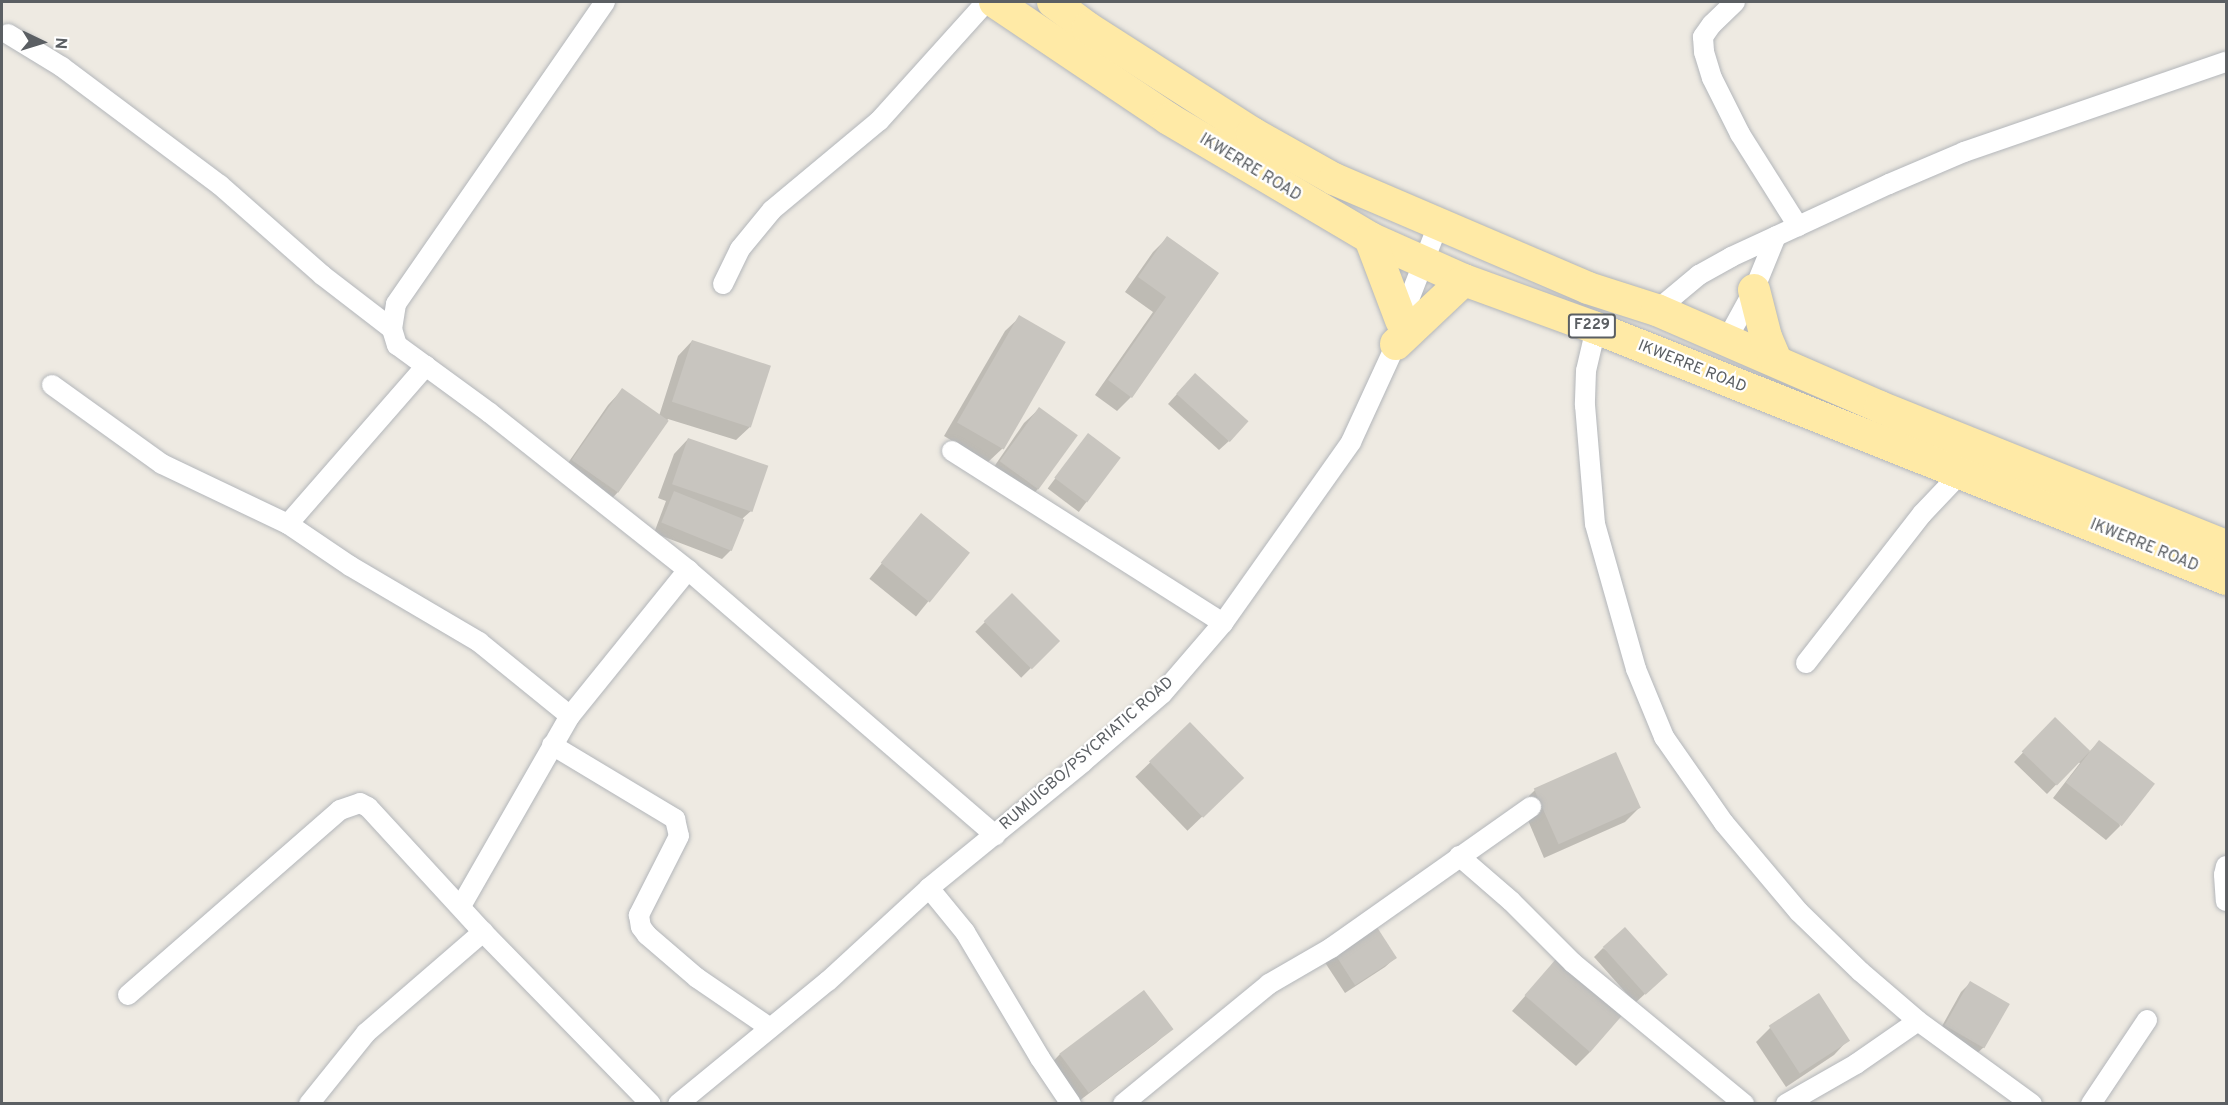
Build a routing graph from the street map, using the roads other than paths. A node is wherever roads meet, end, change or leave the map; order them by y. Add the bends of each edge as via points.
1 (605, 2) edge
2 (986, 2) edge
3 (995, 2) edge
4 (1053, 2) edge
5 (1735, 2) edge
6 (8, 34) dead end
7 (2226, 62) edge
8 (1438, 225) junction
9 (1798, 226) junction
10 (1776, 236) junction
11 (1370, 238) junction
12 (1424, 261) junction
13 (1464, 280) junction
14 (723, 284) dead end
15 (1754, 290) junction
16 (1657, 310) junction
17 (1596, 328) junction
18 (392, 329) junction
19 (1398, 332) junction
20 (1726, 341) junction
21 (1776, 360) junction
22 (426, 366) junction
23 (52, 385) dead end
24 (952, 451) dead end
25 (1961, 473) junction
26 (288, 524) junction
27 (2226, 546) edge
28 (688, 570) junction
29 (2226, 579) edge
30 (1223, 623) junction
31 (1806, 663) dead end
32 (570, 716) junction
33 (552, 745) junction
34 (1531, 807) dead end
35 (995, 835) junction
36 (1459, 856) junction
37 (2226, 866) edge
38 (929, 888) junction
39 (2226, 901) edge
40 (461, 906) junction
41 (483, 932) junction
42 (128, 995) dead end
43 (2147, 1020) dead end
44 (1918, 1021) junction
45 (770, 1028) junction
46 (309, 1104) edge
47 (651, 1104) edge
48 (678, 1104) edge
49 (1071, 1104) edge
50 (1123, 1104) edge
51 (1744, 1104) edge
52 (1786, 1104) edge
53 (2032, 1104) edge
54 (2091, 1104) edge

1 - 18 street via 396,304
2 - 14 street via 879,121 772,210 740,249
3 - 11 main road, IKWERRE ROAD / F229 via 1169,118
4 - 8 main road, IKWERRE ROAD / F229 via 1251,134 1334,179
5 - 9 street via 1703,37 1704,52 1712,78 1740,134
6 - 18 street via 70,72 220,185 322,275
7 - 9 street via 1964,152
8 - 12 street, RUMUIGBO/PSYCRIATIC ROAD
8 - 16 main road, IKWERRE ROAD / F229 via 1588,288
9 - 10 street
10 - 15 street
10 - 16 street via 1698,275
11 - 12 main road, IKWERRE ROAD / F229
11 - 19 main road
12 - 13 main road, IKWERRE ROAD / F229
12 - 19 street, RUMUIGBO/PSYCRIATIC ROAD
13 - 17 main road, IKWERRE ROAD / F229
13 - 19 main road
15 - 20 street
15 - 21 main road
16 - 20 main road, IKWERRE ROAD / F229
17 - 25 main road, IKWERRE ROAD / F229
17 - 44 street via 1586,371 1585,405 1595,524 1636,669 1665,737 1724,823 1799,912
18 - 22 street via 397,345
19 - 30 street, RUMUIGBO/PSYCRIATIC ROAD via 1351,442
20 - 21 main road, IKWERRE ROAD / F229
21 - 27 main road, IKWERRE ROAD / F229 via 1880,407
22 - 26 street
22 - 28 street
23 - 26 street via 162,464
24 - 30 street
25 - 29 main road, IKWERRE ROAD / F229
25 - 31 street via 1922,514
26 - 32 street via 350,566 479,642
28 - 32 street
28 - 35 street
30 - 35 street, RUMUIGBO/PSYCRIATIC ROAD via 1162,693
32 - 33 street
33 - 40 street
33 - 45 street via 675,819 679,836 639,915 641,927 697,978
34 - 36 street
35 - 38 street, RUMUIGBO/PSYCRIATIC ROAD
36 - 50 street via 1331,948 1269,984
36 - 51 street via 1573,963
37 - 39 street
38 - 45 street, RUMUIGBO/PSYCRIATIC ROAD via 828,981
38 - 49 street via 965,932
40 - 41 street
40 - 42 street via 360,802 340,810
41 - 46 street via 366,1033
41 - 47 street
43 - 54 street
44 - 52 street via 1856,1064
44 - 53 street
45 - 48 street, RUMUIGBO/PSYCRIATIC ROAD

